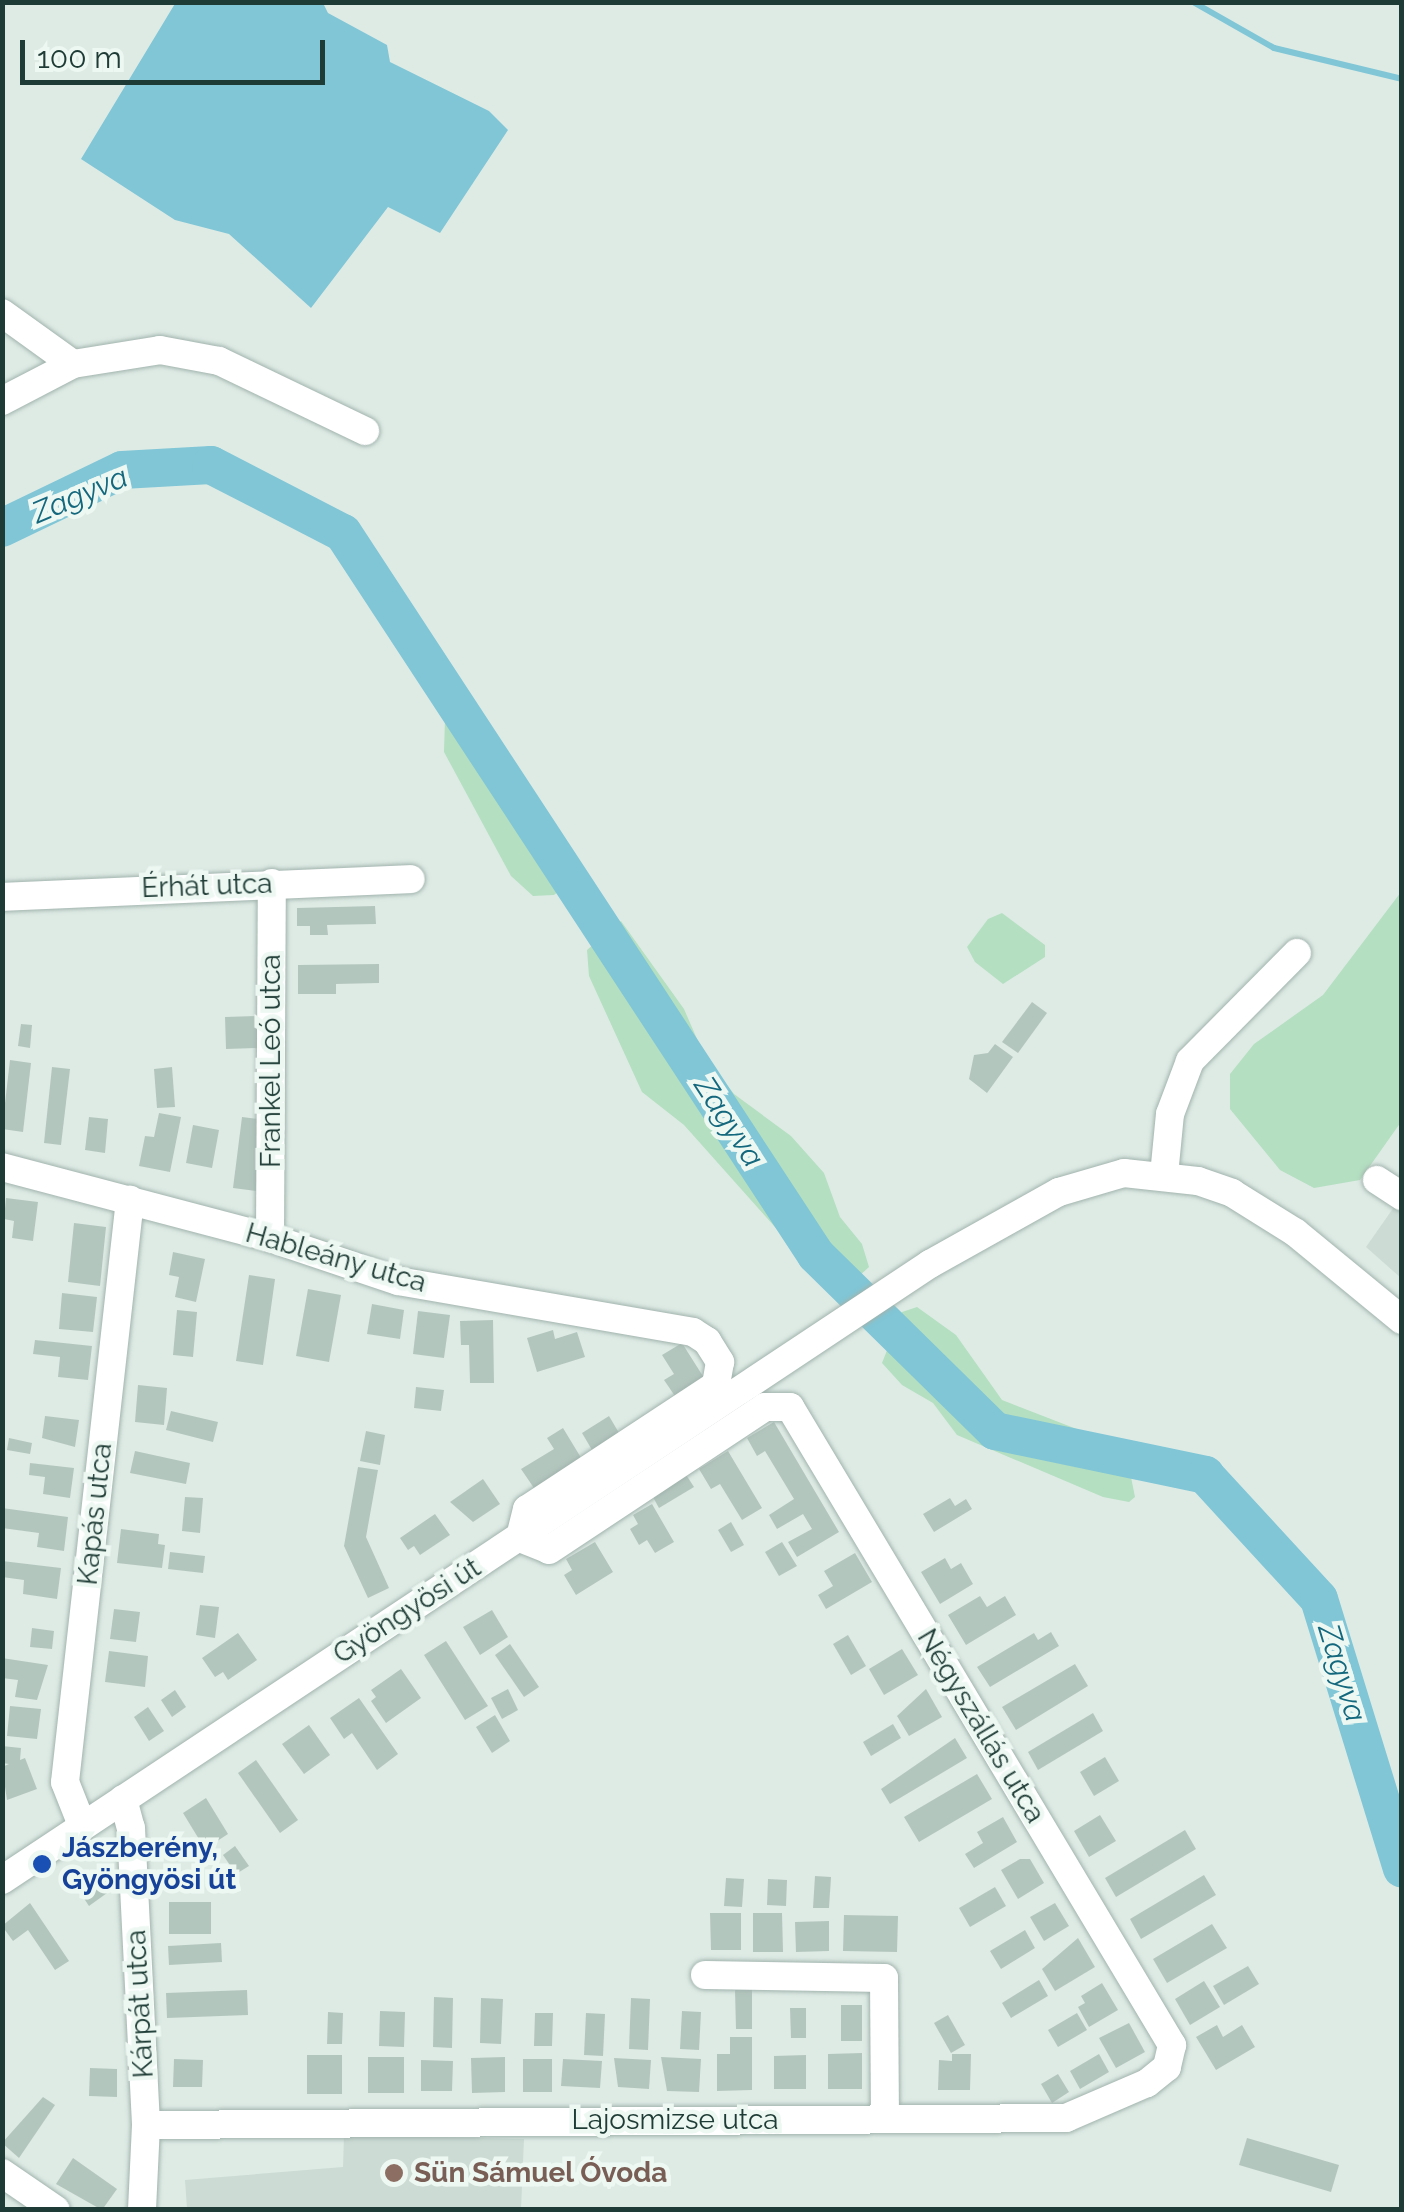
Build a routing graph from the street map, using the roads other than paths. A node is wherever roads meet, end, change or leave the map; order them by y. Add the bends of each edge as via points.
1 (2, 314) edge
2 (73, 364) junction
3 (2, 402) edge
4 (365, 431) dead end
5 (411, 879) dead end
6 (272, 884) junction
7 (2, 897) edge
8 (1297, 954) dead end
9 (2, 1166) edge
10 (1164, 1175) junction
11 (1376, 1180) dead end
12 (1402, 1196) edge
13 (130, 1200) junction
14 (270, 1238) junction
15 (1402, 1320) edge
16 (520, 1538) junction
17 (124, 1799) junction
18 (82, 1825) junction
19 (2, 1880) edge
20 (705, 1975) dead end
21 (1172, 2044) joint
22 (885, 2119) junction
23 (146, 2125) junction
24 (2, 2173) edge
25 (56, 2210) edge
26 (142, 2210) edge

1 - 2 street
2 - 3 street
2 - 4 street via 160,350 218,361
5 - 6 street, Érhát utca
6 - 7 street, Érhát utca
6 - 14 street, Frankel Leó utca
8 - 10 street via 1190,1061 1170,1114
9 - 13 street, Hableány utca
10 - 15 street, Gyöngyösi út via 1198,1181 1266,1211
10 - 16 street, Gyöngyösi út via 1090,1180 930,1264
11 - 12 street
13 - 14 street, Hableány utca
13 - 18 street, Kapás utca via 65,1782
14 - 16 street, Hableány utca via 398,1281 693,1332 720,1362 716,1385 527,1509
16 - 17 street, Gyöngyösi út
16 - 21 street, Négyszállás utca via 549,1550 765,1407 790,1407
17 - 18 street, Gyöngyösi út
17 - 23 street, Kárpát utca
18 - 19 street, Gyöngyösi út
20 - 22 street via 884,1978
21 - 22 street, Lajosmizse utca via 1167,2067 1088,2112
22 - 23 street, Lajosmizse utca
23 - 26 street, Kárpát utca
24 - 25 street

